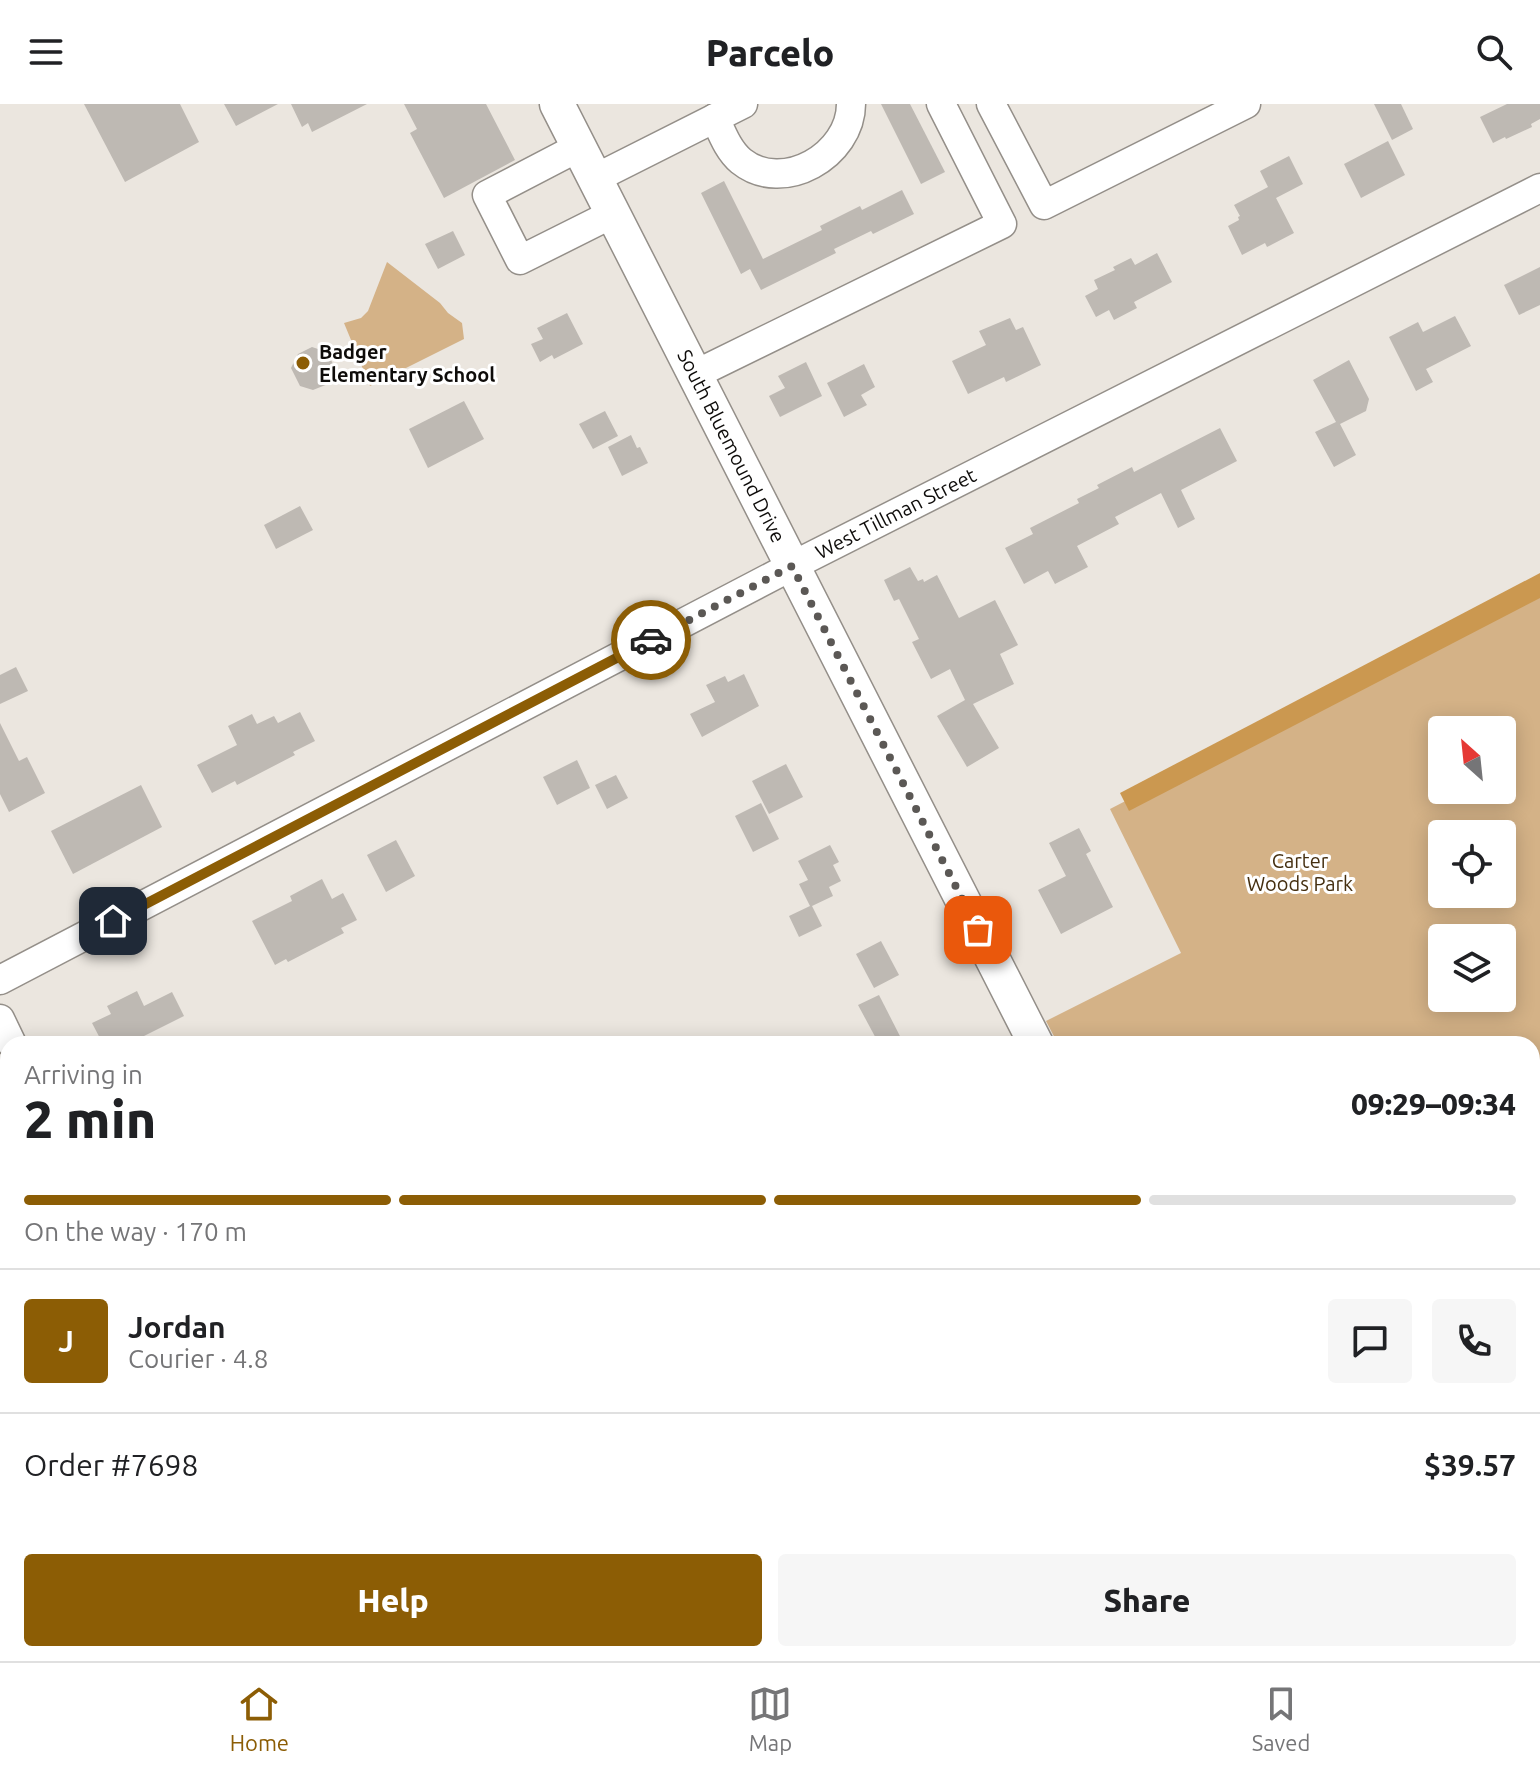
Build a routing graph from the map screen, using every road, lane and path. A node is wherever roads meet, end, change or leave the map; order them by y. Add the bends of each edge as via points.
1 (557, 104) edge
2 (743, 104) edge
3 (851, 104) edge
4 (941, 104) edge
5 (991, 104) edge
6 (1246, 104) edge
7 (715, 118) junction
8 (579, 147) junction
9 (594, 179) junction
10 (1540, 188) edge
11 (612, 214) junction
12 (694, 375) junction
13 (792, 566) junction
14 (0, 980) edge
15 (1032, 1036) edge

1 - 8 main road, South Bluemound Drive
2 - 7 street
3 - 7 street via 847,131 831,151 784,173 741,161
4 - 12 street via 1002,224
5 - 6 street via 1044,205
7 - 9 street
8 - 9 main road, South Bluemound Drive
8 - 11 street via 487,195 493,208 520,260
9 - 11 main road, South Bluemound Drive
10 - 13 street, West Tillman Street
11 - 12 main road, South Bluemound Drive
12 - 13 main road, South Bluemound Drive
13 - 14 street, West Tillman Street
13 - 15 main road, South Bluemound Drive

